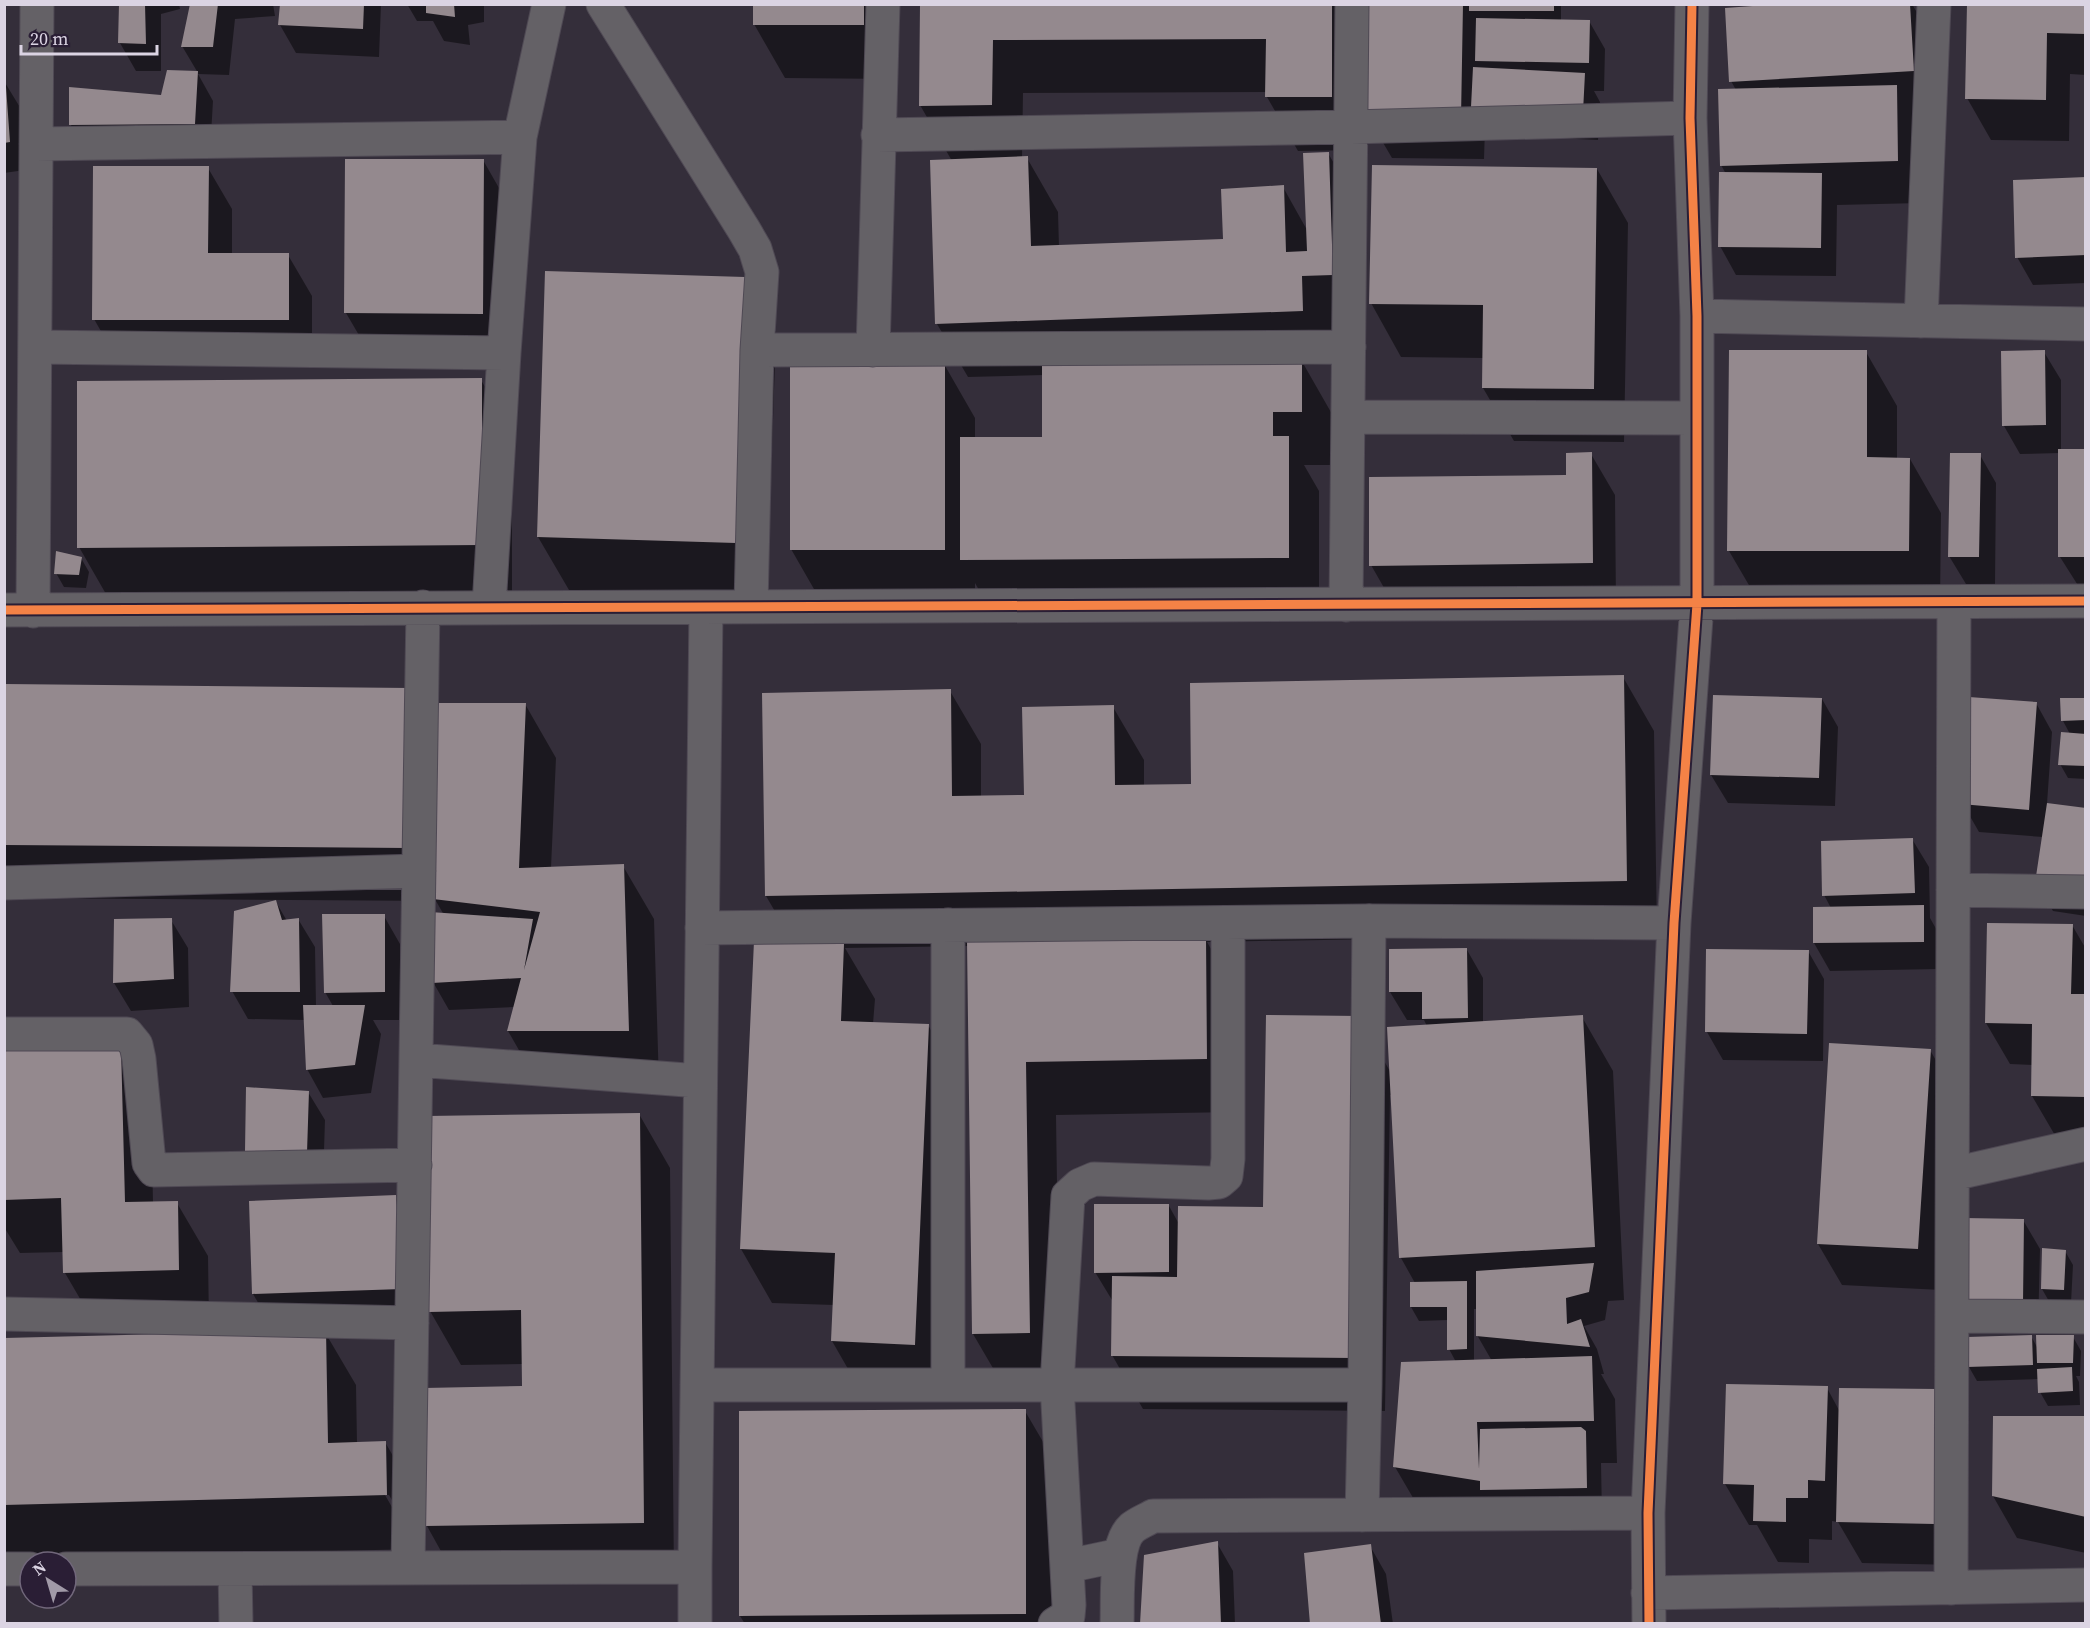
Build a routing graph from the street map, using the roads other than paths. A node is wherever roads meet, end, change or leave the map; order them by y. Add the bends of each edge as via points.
1 (37, 4) edge
2 (549, 4) edge
3 (603, 4) edge
4 (883, 4) edge
5 (1352, 4) edge
6 (1692, 4) edge
7 (1934, 4) edge
8 (1690, 118) junction
9 (1351, 127) junction
10 (878, 135) junction
11 (520, 137) junction
12 (36, 144) junction
13 (1697, 316) junction
14 (1921, 321) junction
15 (2085, 324) edge
16 (1349, 346) junction
17 (34, 347) junction
18 (757, 350) junction
19 (873, 350) junction
20 (504, 353) junction
21 (1348, 417) junction
22 (1696, 418) junction
23 (2085, 601) edge
24 (1954, 602) junction
25 (1697, 604) junction
26 (1346, 605) junction
27 (751, 606) junction
28 (423, 607) junction
29 (489, 607) junction
30 (706, 607) junction
31 (19, 610) edge
32 (419, 871) junction
33 (4, 883) edge
34 (1953, 890) junction
35 (2085, 892) edge
36 (1369, 921) junction
37 (1228, 923) junction
38 (1674, 923) junction
39 (948, 926) junction
40 (702, 928) junction
41 (4, 1034) edge
42 (416, 1060) junction
43 (700, 1081) junction
44 (2085, 1144) edge
45 (415, 1165) junction
46 (1953, 1174) junction
47 (4, 1314) edge
48 (1953, 1316) junction
49 (2085, 1317) edge
50 (412, 1323) junction
51 (1365, 1384) junction
52 (697, 1385) junction
53 (948, 1385) junction
54 (1057, 1385) junction
55 (1648, 1513) junction
56 (1362, 1515) junction
57 (1120, 1555) junction
58 (1068, 1566) junction
59 (694, 1567) junction
60 (408, 1568) junction
61 (78, 1569) edge
62 (235, 1569) junction
63 (2085, 1586) edge
64 (1951, 1588) junction
65 (1649, 1608) edge
66 (236, 1623) edge
67 (695, 1623) edge
68 (1055, 1623) edge
69 (1117, 1623) edge

1 - 12 street
2 - 11 street
3 - 18 street via 755,249 762,272
4 - 10 street
5 - 9 street
6 - 8 street
7 - 14 street
8 - 9 street
8 - 13 street
9 - 10 street
9 - 16 street
10 - 19 street
11 - 12 street
11 - 20 street
12 - 17 street
13 - 14 street
13 - 22 street
14 - 15 street
16 - 19 street
16 - 21 street
17 - 20 street
17 - 31 street
18 - 19 street
18 - 27 street
20 - 29 street
21 - 22 street
21 - 26 street
22 - 25 street
23 - 24 street
24 - 25 street
24 - 34 street
25 - 26 street
25 - 38 street
26 - 27 street
27 - 30 street
28 - 29 street
28 - 31 street
28 - 32 street
29 - 30 street
30 - 40 street
32 - 33 street
32 - 42 street
34 - 35 street
34 - 46 street
36 - 37 street
36 - 38 street
36 - 51 street
37 - 39 street
37 - 54 street via 1226,1176 1208,1183 1094,1179 1068,1196
38 - 55 street
39 - 40 street
39 - 53 street
40 - 43 street
41 - 45 street via 127,1034 136,1045 139,1059 149,1163 154,1170
42 - 43 street
42 - 45 street
43 - 52 street
44 - 46 street
45 - 50 street
46 - 48 street
47 - 50 street
48 - 49 street
48 - 64 street
50 - 60 street
51 - 54 street
51 - 56 street
52 - 53 street
52 - 59 street
53 - 54 street
54 - 58 street
55 - 56 street
55 - 65 street
56 - 57 street via 1153,1516 1131,1529
57 - 58 street
57 - 69 street
58 - 68 street via 1068,1616
59 - 60 street
59 - 67 street
60 - 62 street
61 - 62 street
62 - 66 street
63 - 64 street
64 - 65 street

